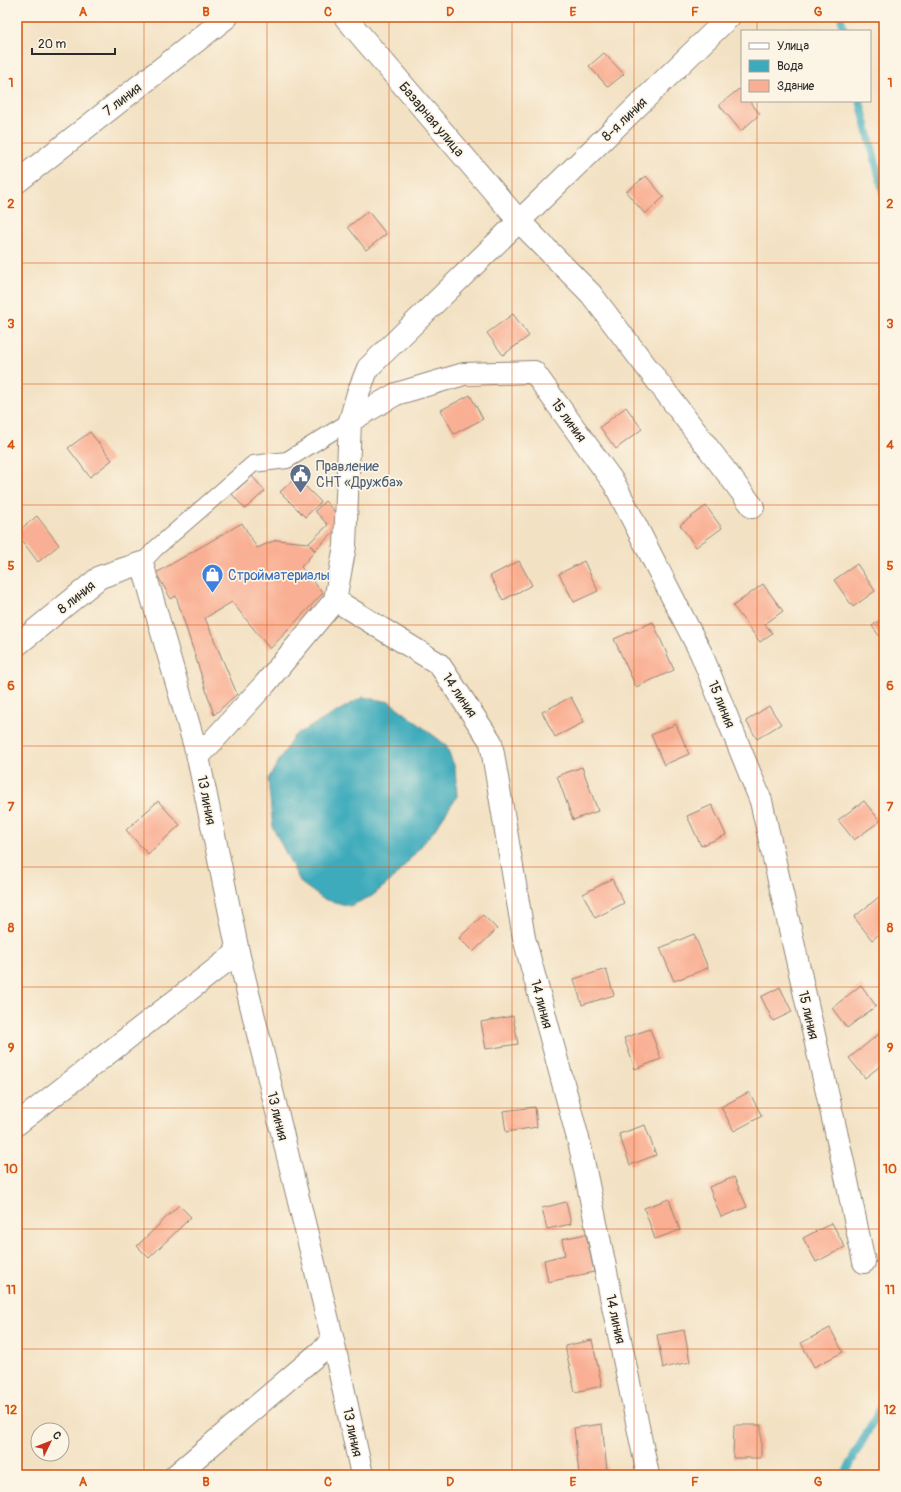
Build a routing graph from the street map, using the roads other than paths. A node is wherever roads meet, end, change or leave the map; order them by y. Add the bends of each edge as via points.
1 (227, 17) edge
2 (345, 17) edge
3 (729, 17) edge
4 (17, 182) edge
5 (519, 221) junction
6 (350, 421) junction
7 (754, 507) dead end
8 (142, 563) junction
9 (335, 600) junction
10 (17, 645) edge
11 (198, 757) junction
12 (238, 952) junction
13 (17, 1124) edge
14 (864, 1262) dead end
15 (333, 1341) junction
16 (176, 1475) edge
17 (362, 1475) edge
18 (648, 1475) edge

1 - 4 street, 7 линия
2 - 5 street, Базарная улица
3 - 5 street, 8-я линия
5 - 6 street, 8-я линия via 368,368
5 - 7 street, Базарная улица via 591,294
6 - 8 lane via 286,460 253,464
6 - 9 street, 8-я линия via 345,546
6 - 14 street, 15 линия via 396,394 464,374 534,372 614,483 701,652 761,802
8 - 10 street, 8 линия via 100,577
8 - 11 street, 13 линия
9 - 11 street via 265,684
9 - 18 street, 14 линия via 439,664 491,742 524,938 580,1146
11 - 12 street, 13 линия
12 - 13 street
12 - 15 street, 13 линия
15 - 16 street
15 - 17 street, 13 линия

